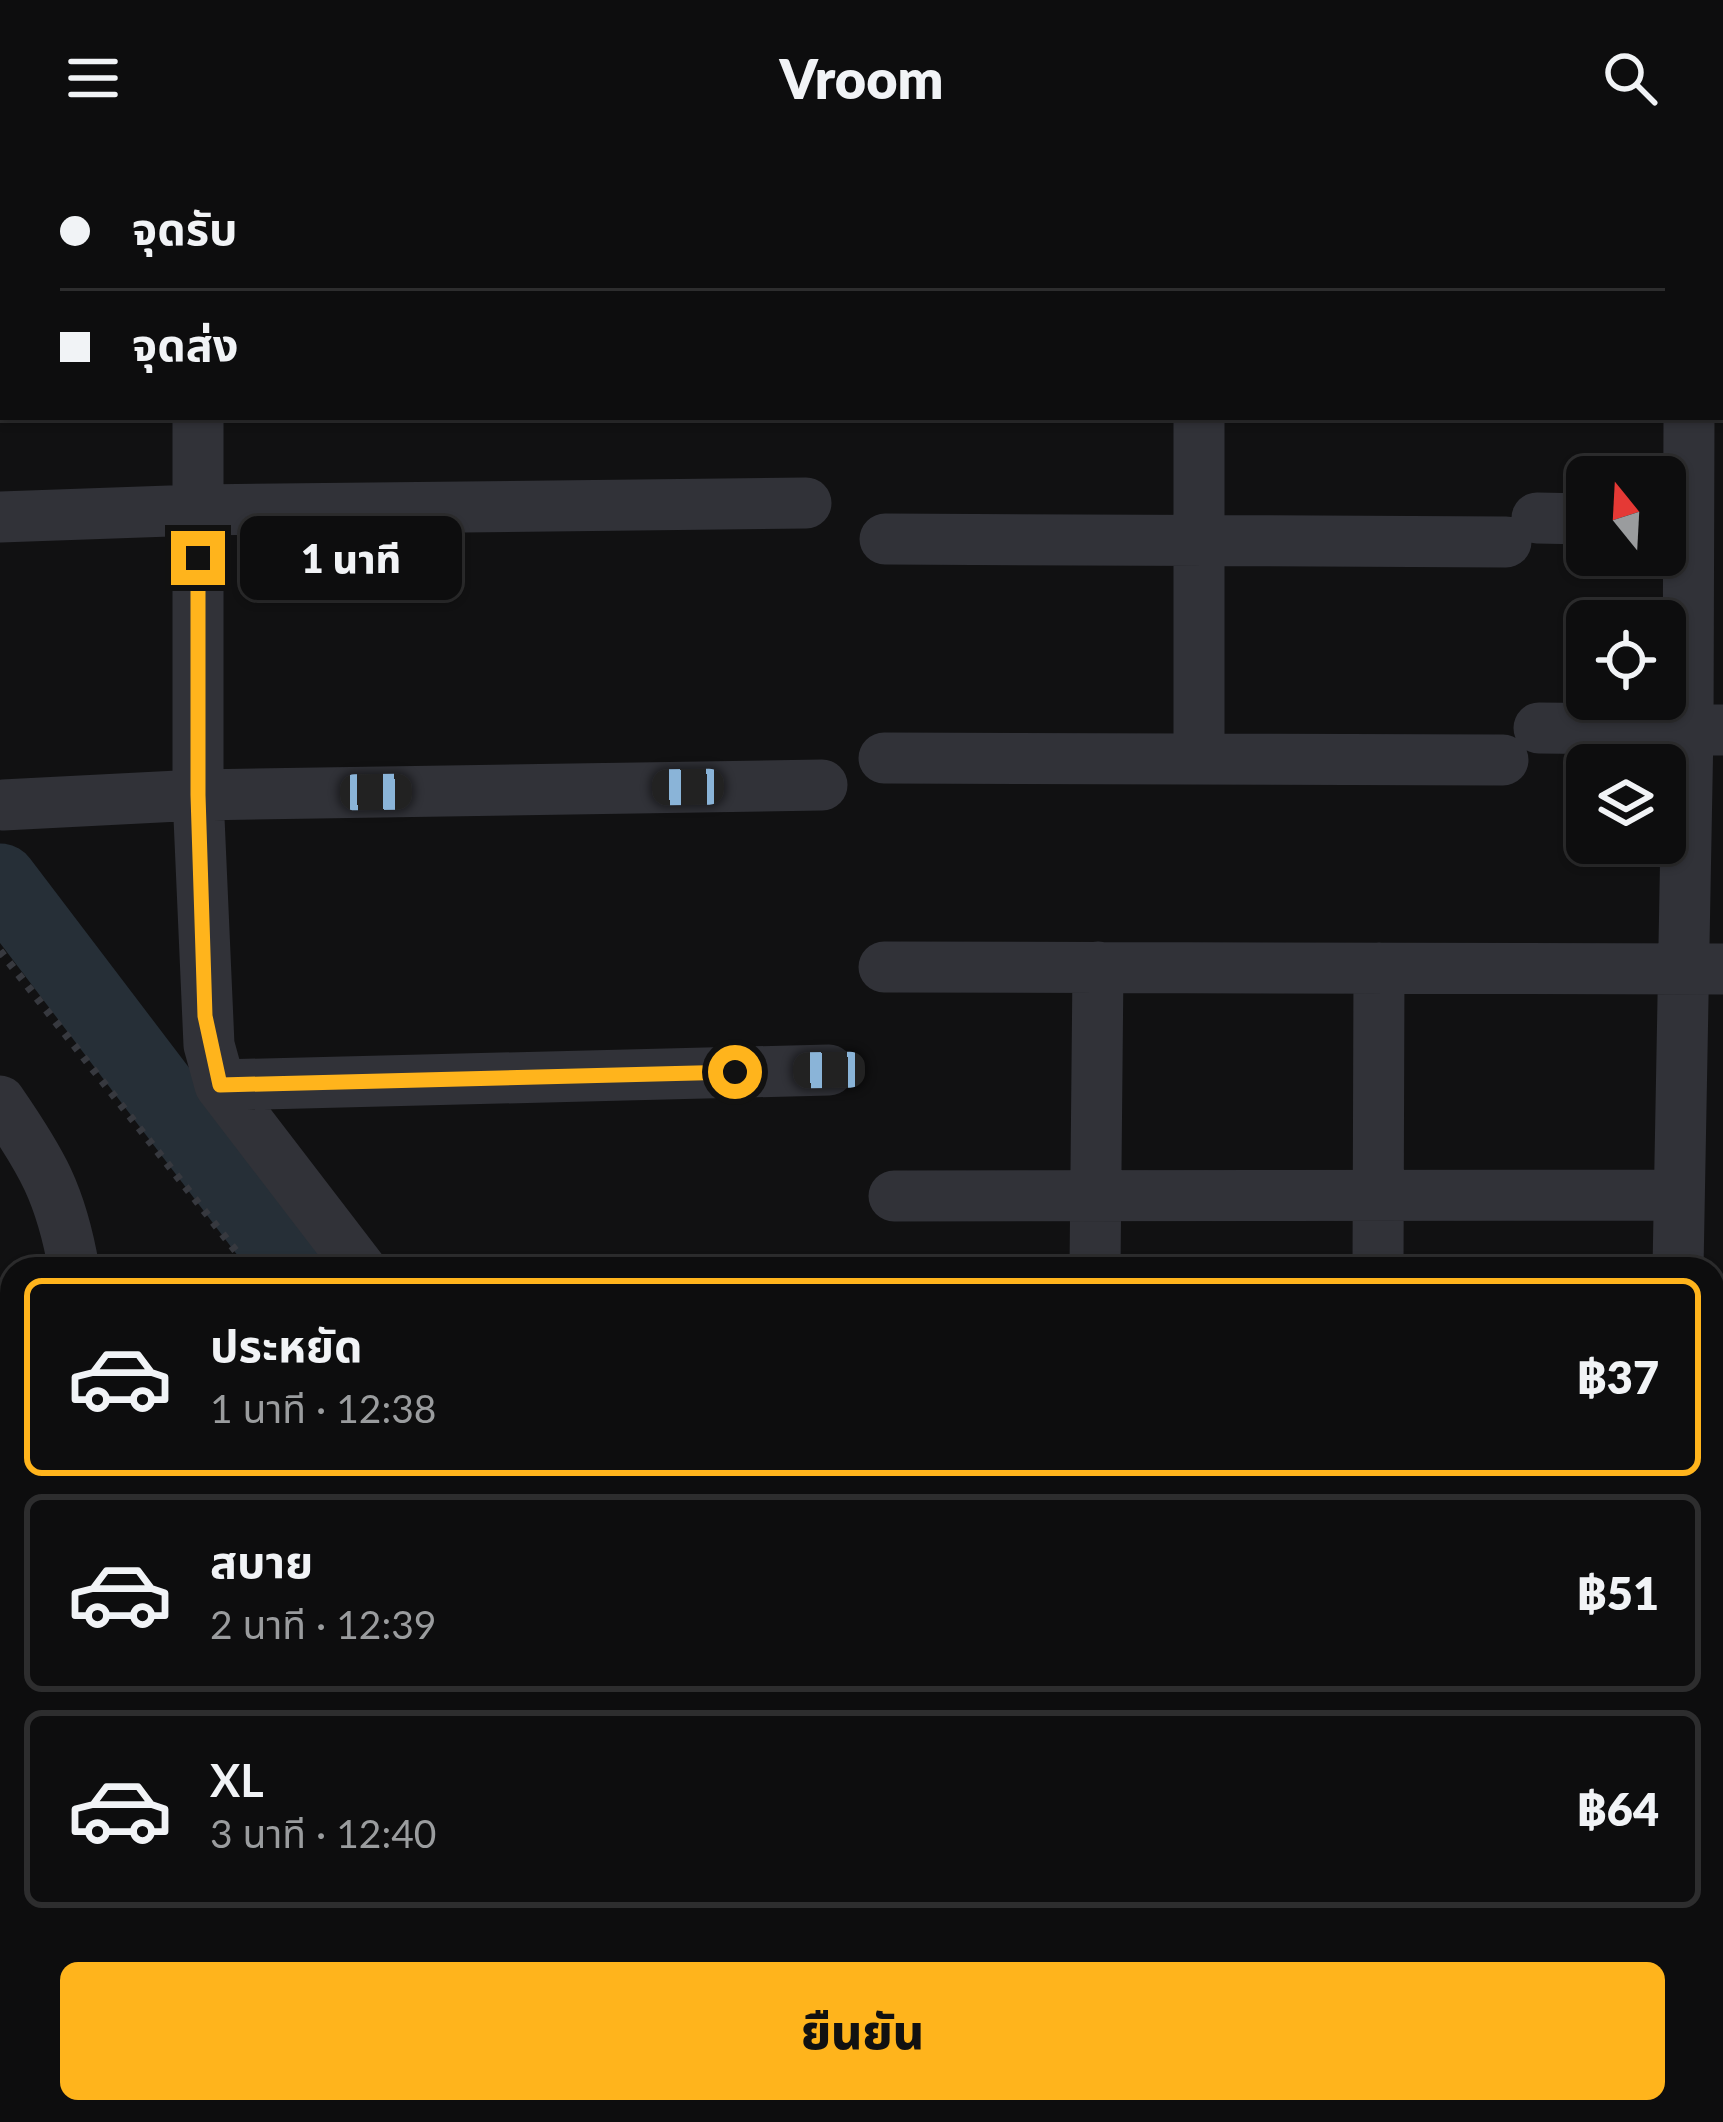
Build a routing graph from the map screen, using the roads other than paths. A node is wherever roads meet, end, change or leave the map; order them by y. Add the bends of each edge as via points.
1 (198, 420) edge
2 (1199, 420) edge
3 (1689, 420) edge
4 (806, 503) dead end
5 (198, 510) junction
6 (0, 518) edge
7 (1692, 520) edge
8 (1543, 526) edge
9 (885, 539) dead end
10 (1198, 543) junction
11 (1706, 729) edge
12 (884, 758) dead end
13 (1199, 758) junction
14 (822, 785) dead end
15 (198, 795) junction
16 (4, 805) dead end
17 (884, 967) dead end
18 (1098, 968) junction
19 (1379, 968) junction
20 (1703, 969) edge
21 (829, 1070) dead end
22 (220, 1085) junction
23 (5, 1117) edge
24 (894, 1196) dead end
25 (1095, 1196) junction
26 (1379, 1196) junction
27 (1677, 1196) junction
28 (72, 1257) edge
29 (352, 1257) edge
30 (1095, 1257) edge
31 (1378, 1257) edge
32 (1678, 1257) edge

1 - 5 street
2 - 10 street
3 - 7 street
4 - 5 street
5 - 6 street
5 - 15 street
7 - 11 street
8 - 10 street
9 - 10 street
10 - 13 street
11 - 13 street
11 - 20 street
12 - 13 street
14 - 15 street
15 - 16 street
15 - 22 street via 205,1016
17 - 18 street
18 - 19 street
18 - 25 street
19 - 20 street
19 - 26 street
20 - 27 street
21 - 22 street
22 - 29 street
23 - 28 street via 46,1168
24 - 25 street
25 - 26 street
25 - 30 street
26 - 27 street
26 - 31 street
27 - 32 street

